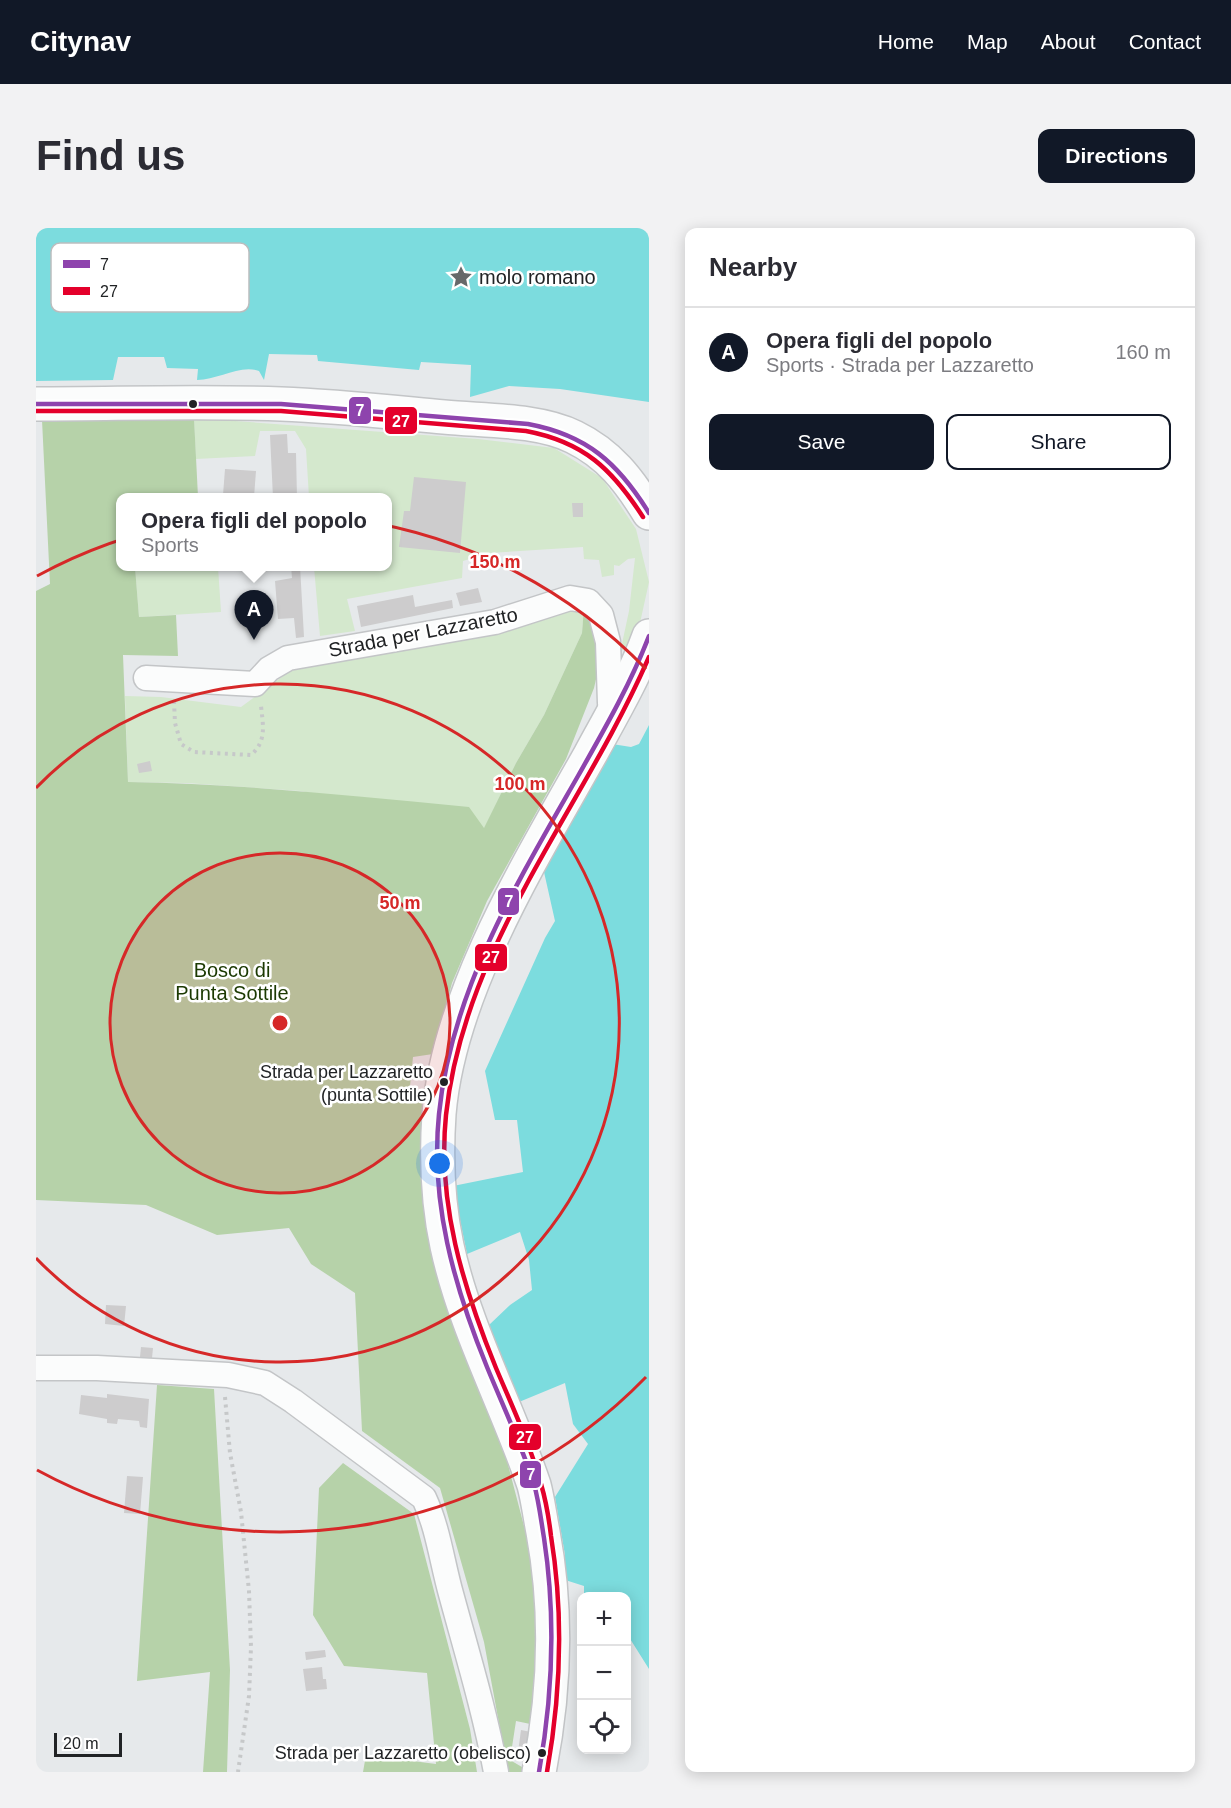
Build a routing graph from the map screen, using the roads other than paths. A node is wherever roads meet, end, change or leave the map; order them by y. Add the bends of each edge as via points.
1 (36, 405) edge
2 (649, 513) edge
3 (649, 636) edge
4 (146, 678) dead end
5 (614, 711) junction
6 (36, 1368) edge
7 (496, 1772) edge
8 (539, 1772) edge

1 - 2 main road via 284,404 553,429 603,455 624,475
3 - 5 main road
4 - 5 street, Strada per Lazzaretto via 255,684 269,669 288,658 495,622 570,598 588,601 601,615 608,642 608,691
5 - 8 main road via 482,962 451,1046 439,1113 438,1187 447,1246 463,1301 534,1487 549,1564 554,1641 552,1687
6 - 7 street via 228,1375 265,1383 424,1498 432,1514

